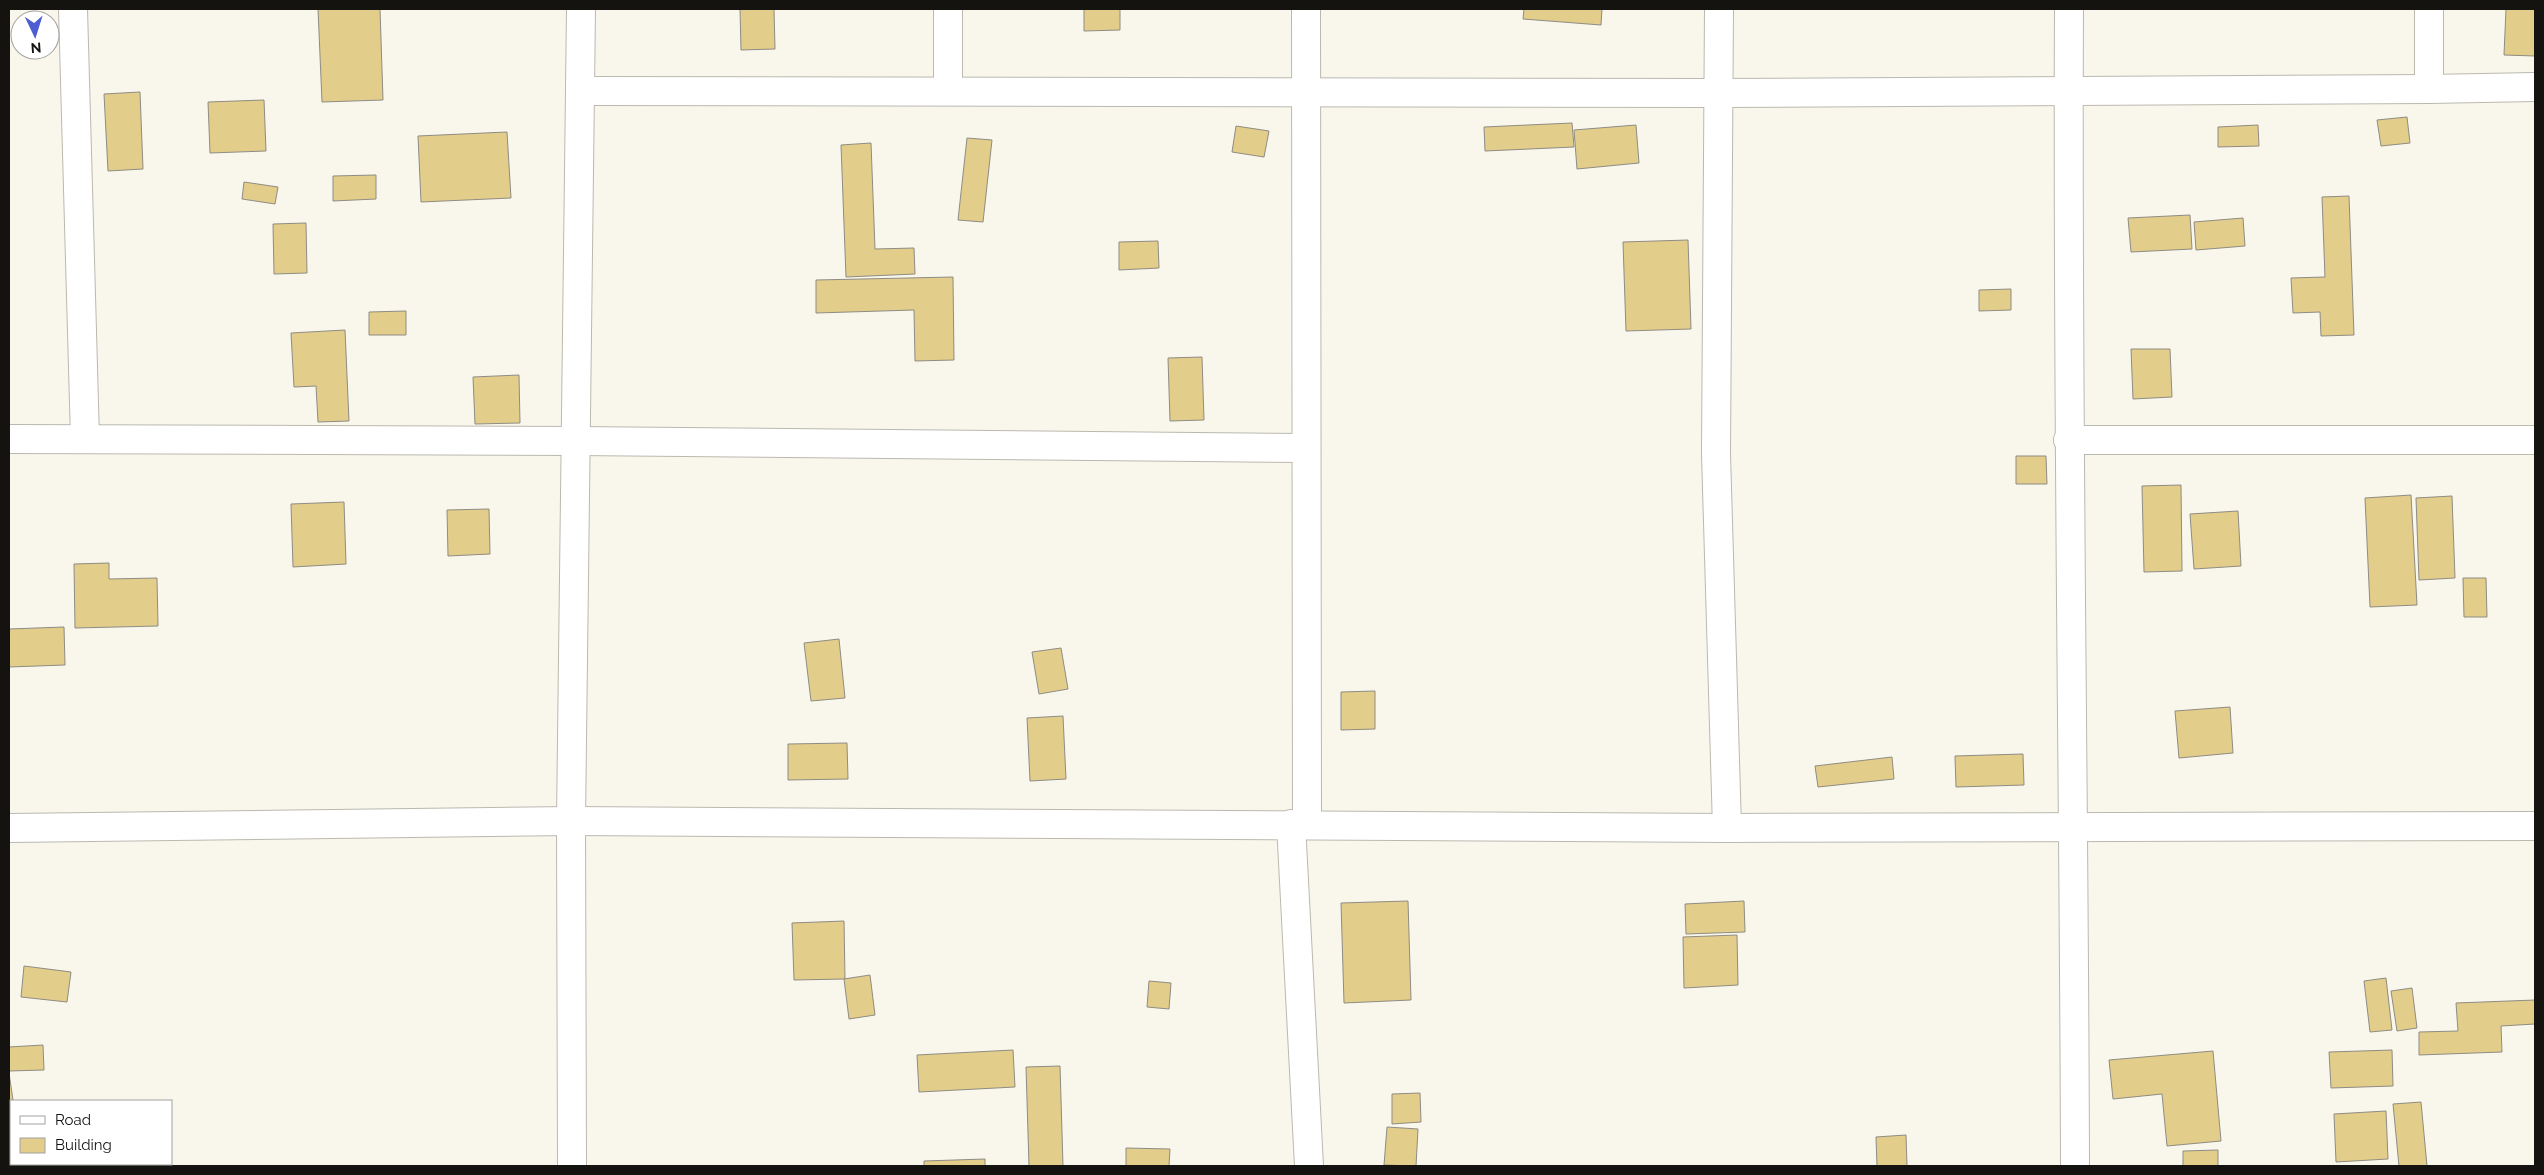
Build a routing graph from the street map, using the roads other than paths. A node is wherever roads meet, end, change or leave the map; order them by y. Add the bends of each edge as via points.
1 (73, 9) edge
2 (581, 9) edge
3 (948, 9) edge
4 (1306, 9) edge
5 (1718, 9) edge
6 (2069, 9) edge
7 (2429, 9) edge
8 (2535, 87) edge
9 (2429, 89) junction
10 (2068, 90) junction
11 (580, 91) junction
12 (948, 91) junction
13 (1306, 91) junction
14 (1718, 92) junction
15 (9, 439) edge
16 (85, 439) junction
17 (2068, 440) junction
18 (2535, 440) edge
19 (576, 441) junction
20 (1304, 448) junction
21 (571, 820) junction
22 (1299, 824) junction
23 (2535, 826) edge
24 (9, 828) edge
25 (1727, 828) junction
26 (2074, 828) junction
27 (572, 1166) edge
28 (1309, 1166) edge
29 (2075, 1166) edge

1 - 16 street
2 - 11 street
3 - 12 street
4 - 13 street
5 - 14 street
6 - 10 street
7 - 9 street
8 - 9 street
9 - 10 street
10 - 14 street
10 - 17 street
11 - 12 street
11 - 19 street
12 - 13 street
13 - 14 street
13 - 20 street
14 - 25 street via 1716,454
15 - 16 street
16 - 19 street
17 - 18 street
17 - 26 street
19 - 20 street
19 - 21 street
20 - 22 street
21 - 22 street
21 - 24 street
21 - 27 street
22 - 25 street
22 - 28 street
23 - 26 street
25 - 26 street
26 - 29 street

